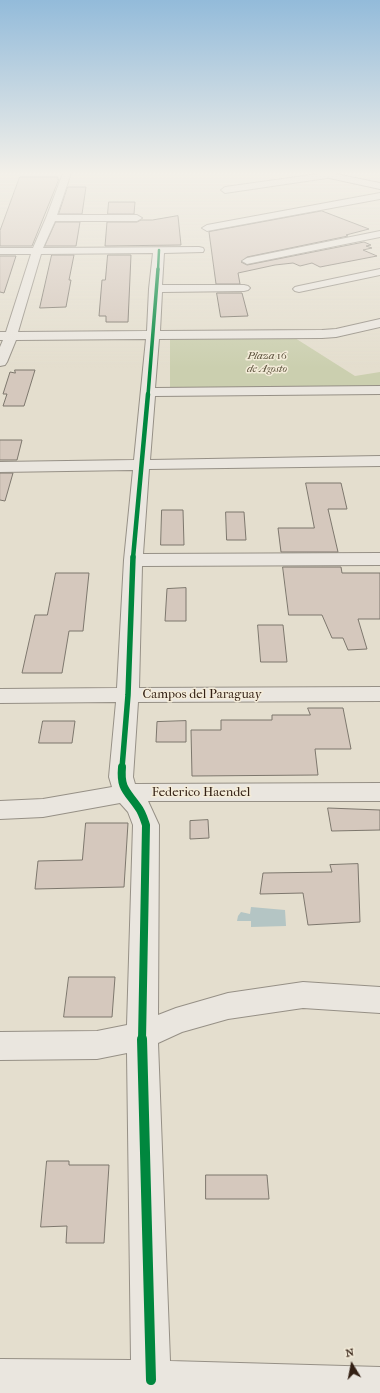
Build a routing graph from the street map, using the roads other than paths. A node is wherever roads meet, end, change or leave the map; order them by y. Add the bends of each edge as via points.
1 (42, 238) edge
2 (360, 238) edge
3 (37, 250) junction
4 (159, 250) junction
5 (199, 250) dead end
6 (0, 251) edge
7 (247, 260) dead end
8 (380, 272) edge
9 (244, 288) dead end
10 (155, 289) junction
11 (299, 289) dead end
12 (380, 323) edge
13 (153, 335) junction
14 (5, 336) edge
15 (0, 362) edge
16 (380, 390) edge
17 (147, 392) junction
18 (380, 461) edge
19 (140, 464) junction
20 (0, 467) edge
21 (380, 559) edge
22 (132, 560) junction
23 (380, 694) edge
24 (128, 695) junction
25 (0, 696) edge
26 (380, 792) edge
27 (126, 793) junction
28 (0, 810) edge
29 (380, 1000) edge
30 (142, 1036) junction
31 (0, 1046) edge
32 (0, 1379) edge
33 (151, 1380) junction
34 (380, 1387) edge

1 - 3 street
2 - 7 street
3 - 4 street
3 - 6 street
3 - 14 street
4 - 5 street
4 - 10 street
8 - 11 street
9 - 10 street
10 - 13 street
12 - 13 street via 322,334
13 - 14 street
13 - 17 street
14 - 15 street
16 - 17 street
17 - 19 street
18 - 19 street
19 - 20 street
19 - 22 street
21 - 22 street
22 - 24 street
23 - 24 street, Campos del Paraguay
24 - 25 street, Campos del Paraguay
24 - 27 street via 121,777
26 - 27 street, Federico Haendel
27 - 28 street, Federico Haendel via 43,808
27 - 30 street via 139,808 146,825
29 - 30 street via 303,995 228,1006 176,1022
30 - 31 street via 97,1045
30 - 33 street
32 - 33 street
33 - 34 street

